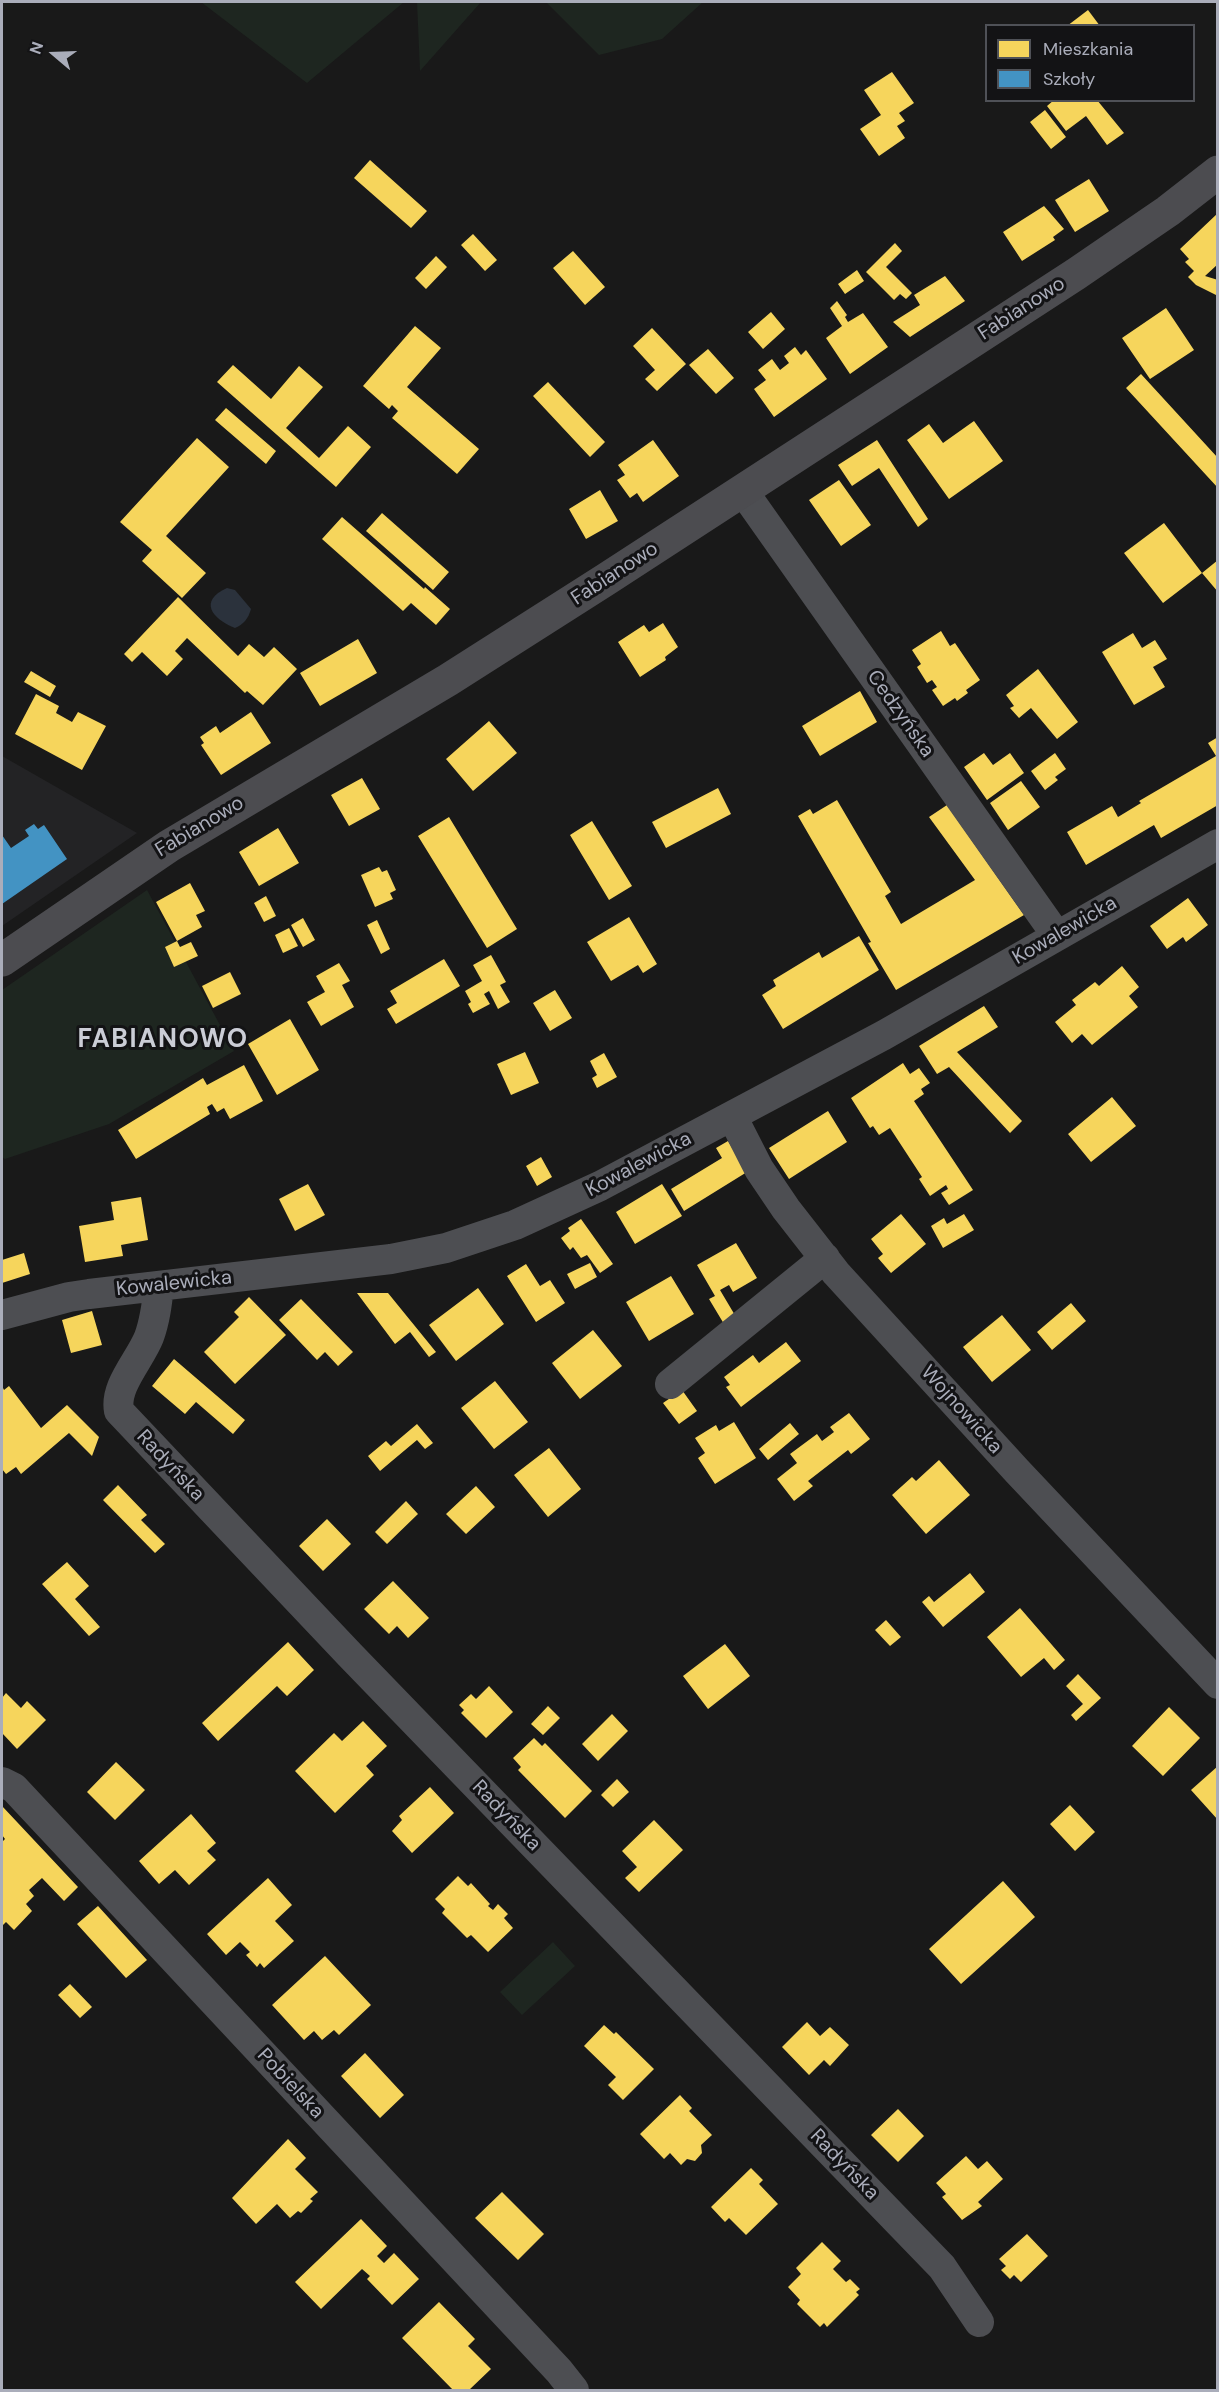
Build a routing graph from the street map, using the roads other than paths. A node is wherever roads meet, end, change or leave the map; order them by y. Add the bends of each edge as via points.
1 (1218, 172) edge
2 (743, 491) junction
3 (1218, 844) edge
4 (1057, 936) junction
5 (2, 960) edge
6 (732, 1116) junction
7 (825, 1258) junction
8 (159, 1286) junction
9 (2, 1315) edge
10 (670, 1384) dead end
11 (1218, 1684) edge
12 (2, 1782) edge
13 (979, 2322) dead end
14 (574, 2391) edge

1 - 2 street, Fabianowo via 1131,238
2 - 4 street, Cedzyńska
2 - 5 street, Fabianowo via 496,651 159,852
3 - 4 street, Kowalewicka
4 - 6 street, Kowalewicka
6 - 7 street, Wojnowicka via 759,1169
6 - 8 street, Kowalewicka via 569,1202 446,1248 391,1259
7 - 10 street
7 - 11 street, Wojnowicka via 1017,1471
8 - 9 street, Kowalewicka via 69,1297
8 - 13 street, Radyńska via 156,1315 121,1392 120,1411 350,1655 942,2266
12 - 14 street, Pobielska via 14,1788

